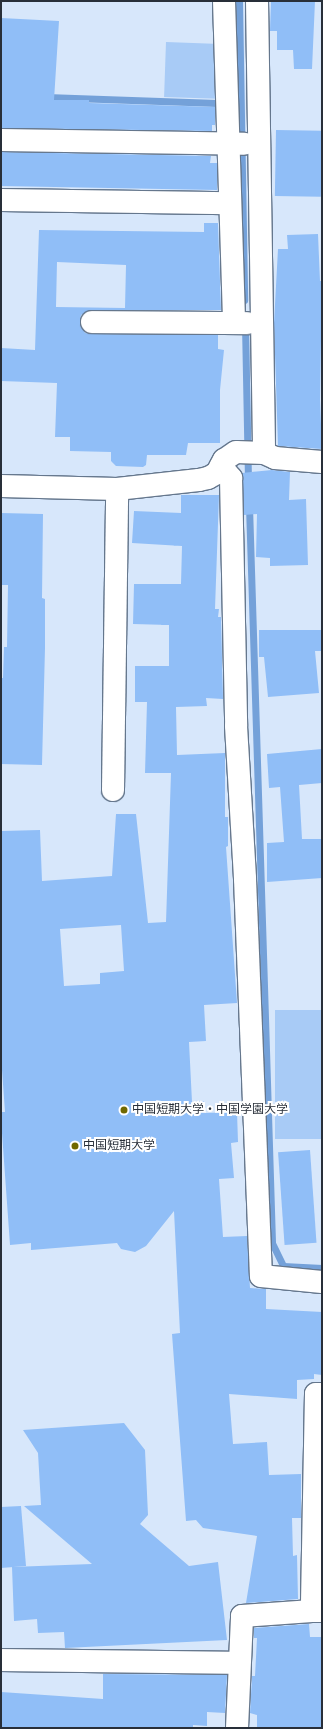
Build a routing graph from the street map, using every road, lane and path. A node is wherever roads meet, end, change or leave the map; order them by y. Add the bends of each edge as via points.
1 (224, 1) edge
2 (257, 1) edge
3 (242, 62) junction
4 (1, 140) edge
5 (244, 144) junction
6 (1, 200) edge
7 (230, 203) junction
8 (92, 322) dead end
9 (248, 323) junction
10 (244, 456) junction
11 (322, 462) edge
12 (1, 486) edge
13 (117, 489) junction
14 (113, 790) dead end
15 (322, 1282) edge
16 (322, 1394) edge
17 (318, 1502) edge
18 (317, 1611) edge
19 (1, 1660) edge
20 (238, 1662) junction
21 (237, 1728) edge

1 - 3 street
2 - 3 street
3 - 5 street
3 - 5 street
4 - 5 street
5 - 7 street
5 - 9 street
6 - 7 street
7 - 9 street
8 - 9 street
9 - 10 street
10 - 11 street
10 - 13 street via 208,478
10 - 15 street via 231,478 236,726 245,879 261,1276
12 - 13 street
13 - 14 street
16 - 17 street via 316,1394
17 - 18 street
18 - 20 street via 242,1616
19 - 20 street
20 - 21 street

